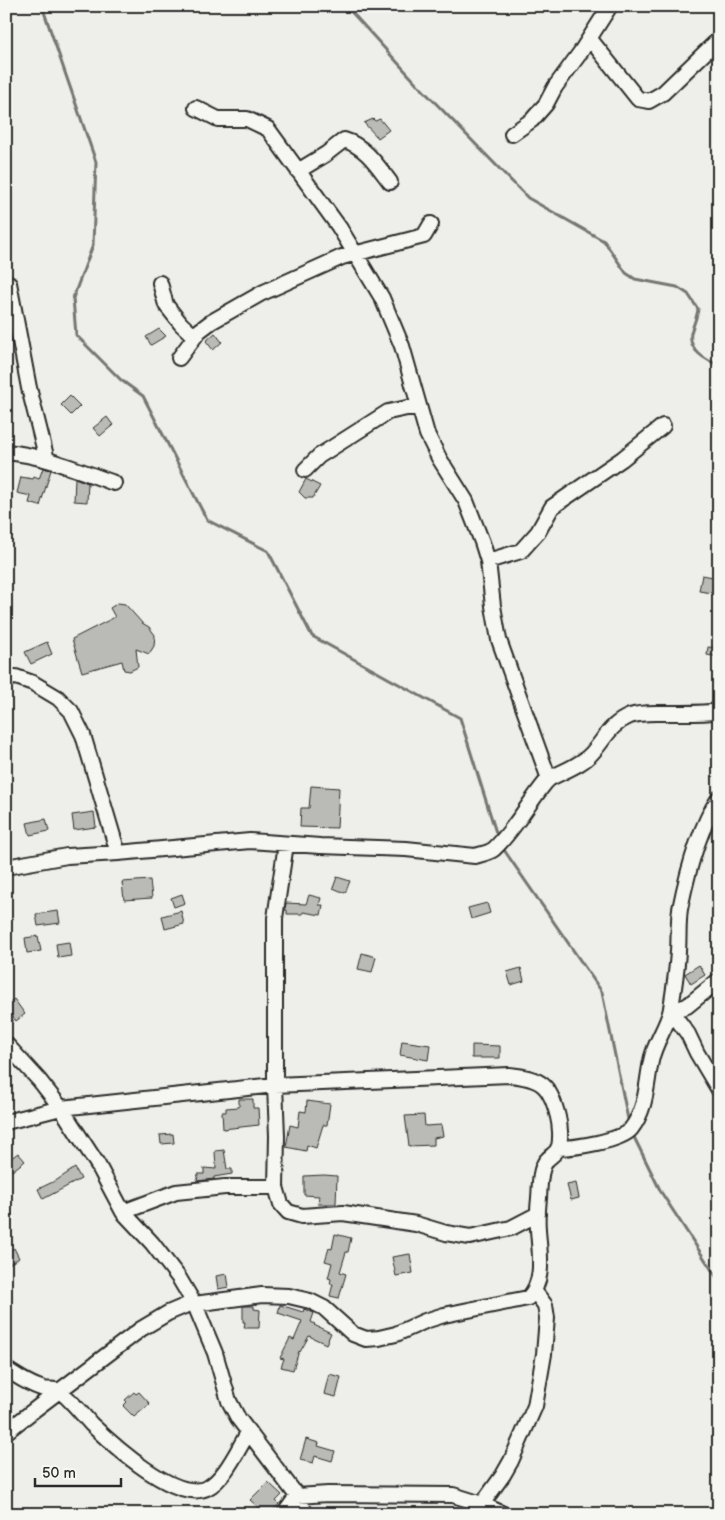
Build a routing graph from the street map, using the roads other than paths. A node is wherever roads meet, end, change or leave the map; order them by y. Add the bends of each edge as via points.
1 (610, 6) edge
2 (590, 39) junction
3 (719, 39) edge
4 (196, 108) dead end
5 (512, 134) dead end
6 (298, 171) junction
7 (390, 182) dead end
8 (431, 224) dead end
9 (355, 254) junction
10 (8, 283) dead end
11 (160, 284) dead end
12 (194, 336) junction
13 (179, 358) dead end
14 (419, 408) junction
15 (663, 426) dead end
16 (6, 452) edge
17 (47, 460) junction
18 (305, 470) dead end
19 (114, 483) dead end
20 (488, 561) junction
21 (6, 679) edge
22 (719, 711) edge
23 (549, 779) junction
24 (719, 798) edge
25 (286, 844) junction
26 (118, 853) junction
27 (6, 868) edge
28 (719, 980) edge
29 (671, 1010) junction
30 (6, 1044) edge
31 (275, 1085) junction
32 (719, 1090) edge
33 (61, 1108) junction
34 (6, 1122) edge
35 (558, 1148) junction
36 (276, 1187) junction
37 (123, 1212) junction
38 (538, 1214) junction
39 (535, 1292) junction
40 (195, 1305) junction
41 (6, 1369) edge
42 (60, 1391) junction
43 (6, 1432) edge
44 (248, 1433) junction
45 (297, 1496) junction
46 (478, 1509) edge
47 (284, 1514) edge
48 (306, 1514) edge
49 (502, 1514) edge

1 - 2 street
2 - 3 street via 638,99 649,101
2 - 5 street via 546,104 532,120
4 - 6 street via 218,119 247,119 268,129
6 - 7 street via 344,140 352,142 371,157
6 - 9 street
8 - 9 street via 424,236
9 - 12 street via 262,293 211,322
9 - 14 street via 392,319
10 - 17 street
11 - 12 street via 166,305
12 - 13 street
14 - 18 street via 388,412 319,456
14 - 20 street via 439,458 466,501
15 - 20 street via 552,507 538,532 521,551
16 - 17 street
17 - 19 street
20 - 23 street via 499,640
21 - 26 street via 16,677 33,683 58,698 71,711 83,735
22 - 23 street via 631,716 608,732 592,754
23 - 25 street via 493,850 485,854
24 - 29 street via 696,846 680,910
25 - 26 street via 227,842
25 - 31 street via 276,918
26 - 27 street via 67,856
28 - 29 street via 687,1006
29 - 32 street
29 - 35 street via 651,1059 643,1105 630,1130 624,1135 586,1146
30 - 33 street
31 - 33 street
31 - 35 street via 528,1076 550,1091 559,1120
31 - 36 street
33 - 34 street
33 - 37 street via 98,1165
35 - 38 street via 544,1166
36 - 37 street via 176,1192
36 - 38 street via 281,1204 288,1212 302,1216 343,1214 416,1224 470,1237 511,1228
37 - 40 street via 180,1278
38 - 39 street via 540,1251
39 - 40 street via 528,1298 444,1315 379,1338 359,1338 324,1308 288,1296 262,1295
39 - 46 street via 545,1305 547,1318 534,1406 511,1461
40 - 42 street via 168,1313 141,1329
40 - 44 street via 230,1401
41 - 42 street via 26,1382
42 - 43 street
42 - 44 street via 111,1442 150,1473 170,1484 191,1490 206,1488 219,1479
44 - 45 street
45 - 46 street via 453,1495
45 - 47 street
45 - 48 street
46 - 49 street

